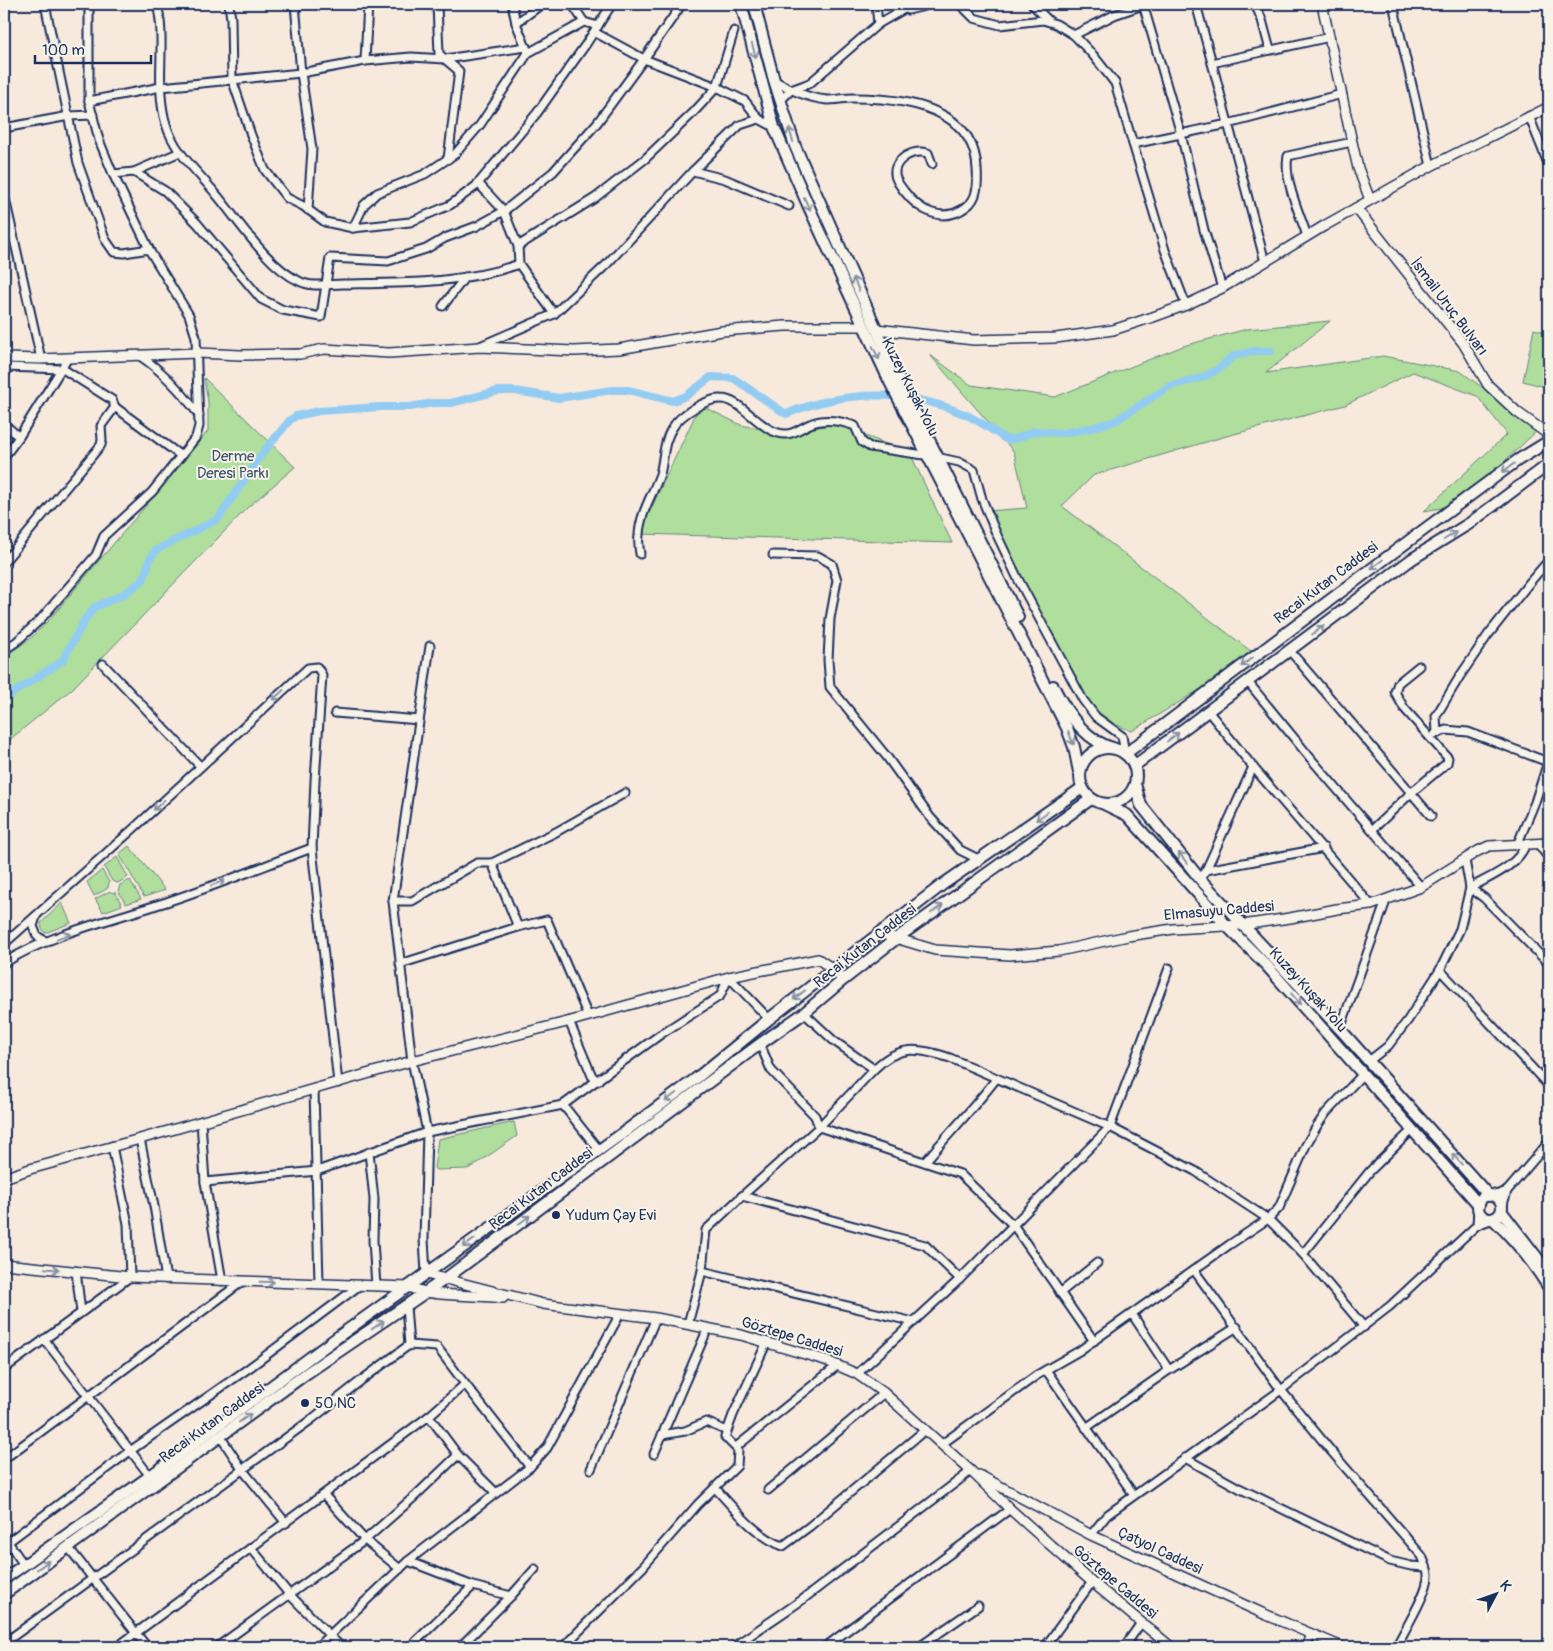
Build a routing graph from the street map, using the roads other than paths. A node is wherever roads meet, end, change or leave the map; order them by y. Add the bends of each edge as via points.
1 (46, 4) edge
2 (89, 4) edge
3 (157, 4) edge
4 (229, 4) edge
5 (295, 4) edge
6 (368, 4) edge
7 (437, 4) edge
8 (512, 4) edge
9 (542, 4) edge
10 (572, 4) edge
11 (612, 4) edge
12 (682, 4) edge
13 (741, 4) edge
14 (754, 4) edge
15 (876, 4) edge
16 (913, 4) edge
17 (934, 4) edge
18 (960, 4) edge
19 (1032, 4) edge
20 (1143, 4) edge
21 (1196, 4) edge
22 (1255, 4) edge
23 (1322, 4) edge
24 (1394, 4) edge
25 (899, 12) junction
26 (584, 22) junction
27 (516, 23) junction
28 (1051, 23) junction
29 (878, 24) junction
30 (596, 29) junction
31 (734, 32) dead end
32 (1074, 35) junction
33 (1330, 37) junction
34 (527, 50) junction
35 (1270, 50) junction
36 (445, 59) junction
37 (644, 60) junction
38 (365, 62) junction
39 (1212, 63) junction
40 (301, 73) junction
41 (232, 79) junction
42 (774, 80) junction
43 (717, 86) junction
44 (161, 88) junction
45 (791, 90) junction
46 (1342, 94) junction
47 (89, 101) junction
48 (780, 101) junction
49 (1549, 106) edge
50 (93, 115) junction
51 (69, 116) junction
52 (1529, 116) junction
53 (759, 119) junction
54 (1228, 124) junction
55 (774, 127) junction
56 (4, 128) edge
57 (1181, 134) junction
58 (1352, 142) junction
59 (1133, 144) junction
60 (462, 146) junction
61 (450, 148) junction
62 (180, 152) junction
63 (448, 159) junction
64 (932, 164) dead end
65 (1431, 166) junction
66 (1549, 166) edge
67 (693, 171) junction
68 (134, 172) junction
69 (114, 174) junction
70 (478, 183) junction
71 (4, 194) edge
72 (1370, 200) junction
73 (789, 206) dead end
74 (1356, 208) junction
75 (308, 210) junction
76 (504, 211) junction
77 (354, 228) junction
78 (1308, 236) junction
79 (518, 246) junction
80 (149, 249) junction
81 (1265, 262) junction
82 (519, 264) junction
83 (466, 277) junction
84 (327, 284) junction
85 (1222, 288) junction
86 (1186, 305) junction
87 (443, 306) dead end
88 (554, 314) junction
89 (863, 326) junction
90 (876, 329) junction
91 (480, 347) junction
92 (198, 354) junction
93 (140, 356) junction
94 (4, 358) edge
95 (68, 358) junction
96 (41, 359) junction
97 (4, 367) edge
98 (63, 368) junction
99 (894, 380) junction
100 (115, 406) junction
101 (911, 414) junction
102 (198, 415) junction
103 (4, 424) edge
104 (1549, 435) edge
105 (19, 437) junction
106 (1549, 441) edge
107 (924, 455) dead end
108 (181, 456) junction
109 (4, 457) edge
110 (941, 458) dead end
111 (1549, 464) edge
112 (640, 554) dead end
113 (773, 555) dead end
114 (1549, 560) edge
115 (4, 562) edge
116 (430, 646) dead end
117 (4, 650) edge
118 (1290, 651) junction
119 (103, 664) dead end
120 (1420, 666) dead end
121 (1248, 682) junction
122 (1208, 711) junction
123 (335, 713) dead end
124 (419, 720) junction
125 (1437, 733) junction
126 (1430, 736) junction
127 (1113, 748) junction
128 (1125, 754) junction
129 (1549, 760) edge
130 (200, 766) junction
131 (1134, 766) junction
132 (1253, 767) junction
133 (1079, 772) junction
134 (1135, 784) junction
135 (1082, 788) junction
136 (625, 793) dead end
137 (1411, 793) junction
138 (1091, 799) junction
139 (1106, 805) junction
140 (1431, 816) dead end
141 (1372, 829) junction
142 (1549, 843) edge
143 (1522, 844) junction
144 (1538, 844) junction
145 (312, 848) junction
146 (1324, 848) junction
147 (1549, 858) edge
148 (980, 860) junction
149 (1465, 860) junction
150 (492, 863) junction
151 (1203, 874) junction
152 (1421, 887) junction
153 (1470, 888) junction
154 (1386, 900) junction
155 (393, 901) junction
156 (1371, 905) junction
157 (37, 915) junction
158 (1242, 925) junction
159 (1227, 926) junction
160 (518, 928) junction
161 (879, 933) junction
162 (897, 938) junction
163 (47, 942) junction
164 (4, 944) edge
165 (4, 962) edge
166 (400, 964) junction
167 (1549, 964) edge
168 (833, 968) junction
169 (1169, 968) dead end
170 (1440, 970) junction
171 (729, 977) junction
172 (843, 980) junction
173 (804, 1013) junction
174 (588, 1016) junction
175 (769, 1019) junction
176 (569, 1021) junction
177 (1340, 1029) junction
178 (760, 1044) junction
179 (412, 1061) junction
180 (1369, 1061) junction
181 (874, 1068) junction
182 (1363, 1074) junction
183 (996, 1079) junction
184 (598, 1081) junction
185 (338, 1082) junction
186 (1549, 1086) edge
187 (314, 1089) junction
188 (563, 1105) junction
189 (201, 1121) junction
190 (819, 1126) junction
191 (1110, 1127) junction
192 (1412, 1130) junction
193 (427, 1132) junction
194 (140, 1139) junction
195 (1549, 1142) edge
196 (112, 1146) junction
197 (599, 1150) junction
198 (369, 1152) junction
199 (925, 1162) junction
200 (316, 1171) junction
201 (4, 1178) edge
202 (205, 1182) junction
203 (1506, 1191) junction
204 (742, 1196) junction
205 (1491, 1196) junction
206 (1479, 1207) junction
207 (1502, 1210) junction
208 (1268, 1218) junction
209 (1496, 1223) junction
210 (1477, 1225) junction
211 (1014, 1226) junction
212 (1303, 1254) junction
213 (1097, 1263) dead end
214 (4, 1264) edge
215 (1194, 1270) junction
216 (76, 1271) junction
217 (702, 1271) junction
218 (1549, 1273) edge
219 (426, 1274) junction
220 (130, 1277) junction
221 (166, 1279) junction
222 (446, 1279) junction
223 (960, 1279) junction
224 (222, 1281) junction
225 (243, 1282) junction
226 (319, 1283) junction
227 (360, 1285) junction
228 (376, 1286) junction
229 (408, 1287) junction
230 (1549, 1288) edge
231 (1060, 1292) junction
232 (425, 1293) junction
233 (543, 1304) junction
234 (406, 1306) junction
235 (81, 1312) junction
236 (620, 1314) junction
237 (1132, 1314) junction
238 (656, 1318) junction
239 (914, 1322) junction
240 (688, 1324) junction
241 (1237, 1327) junction
242 (1364, 1327) junction
243 (708, 1328) junction
244 (44, 1339) junction
245 (1094, 1341) junction
246 (767, 1342) junction
247 (409, 1346) junction
248 (838, 1365) junction
249 (4, 1369) edge
250 (1046, 1370) junction
251 (1169, 1370) junction
252 (856, 1374) junction
253 (465, 1384) junction
254 (1281, 1390) junction
255 (884, 1392) junction
256 (87, 1397) junction
257 (429, 1416) junction
258 (1086, 1428) junction
259 (925, 1430) junction
260 (727, 1431) junction
261 (662, 1435) junction
262 (220, 1436) junction
263 (942, 1444) junction
264 (736, 1448) junction
265 (130, 1451) junction
266 (654, 1454) dead end
267 (458, 1455) junction
268 (1185, 1458) junction
269 (4, 1459) edge
270 (530, 1467) junction
271 (242, 1469) junction
272 (591, 1469) dead end
273 (971, 1471) junction
274 (150, 1476) junction
275 (714, 1488) junction
276 (768, 1490) dead end
277 (496, 1493) junction
278 (324, 1495) junction
279 (1134, 1496) junction
280 (1010, 1509) junction
281 (286, 1523) junction
282 (1091, 1535) junction
283 (364, 1540) junction
284 (5, 1541) edge
285 (68, 1547) junction
286 (252, 1549) junction
287 (408, 1562) junction
288 (24, 1565) junction
289 (1426, 1567) junction
290 (400, 1569) junction
291 (535, 1569) dead end
292 (93, 1578) junction
293 (4, 1579) edge
294 (1092, 1582) junction
295 (473, 1586) junction
296 (4, 1594) edge
297 (289, 1594) junction
298 (511, 1596) junction
299 (978, 1606) dead end
300 (1141, 1623) junction
301 (136, 1633) junction
302 (1312, 1634) junction
303 (329, 1635) junction
304 (4, 1643) edge
305 (117, 1647) edge
306 (147, 1647) edge
307 (217, 1647) edge
308 (317, 1647) edge
309 (341, 1647) edge
310 (410, 1647) edge
311 (460, 1647) edge
312 (563, 1647) edge
313 (733, 1647) edge
314 (825, 1647) edge
315 (919, 1647) edge
316 (1045, 1647) edge
317 (1124, 1647) edge
318 (1171, 1647) edge
319 (1305, 1647) edge
320 (1342, 1647) edge
321 (1396, 1647) edge

1 - 51 street
2 - 47 street
3 - 44 street
4 - 41 street
5 - 40 street
6 - 38 street
7 - 36 street via 439,54
8 - 27 street
9 - 27 street
10 - 26 street
11 - 30 street
12 - 37 street
13 -> 55 main road, Kuzey Kuşak Yolu
14 - 42 main road, Kuzey Kuşak Yolu
15 - 29 street
16 - 25 street
17 - 25 street
18 - 28 street via 974,18 1000,25 1043,20
19 - 28 street
20 - 32 street via 1114,14
20 - 57 street
21 - 39 street
22 - 35 street
23 - 33 street
24 - 65 street
25 - 29 street
26 - 30 street
26 - 34 street
27 - 34 street
28 - 32 street
29 - 45 street via 810,83
30 - 37 street
30 - 70 street via 538,113
31 - 43 street
32 - 59 street via 1115,83
33 - 35 street
33 - 46 street
34 - 36 street
34 - 60 street via 480,125
35 - 39 street
36 - 38 street via 411,57
36 - 61 street via 459,71
37 - 43 street
37 - 76 street via 597,123 553,172
38 - 40 street
39 - 54 street
40 - 41 street
40 - 75 street via 312,149
41 - 44 street
41 - 75 street via 265,170 286,198
42 - 45 street
42 - 48 main road, Kuzey Kuşak Yolu
43 - 53 street via 745,101
43 - 79 street via 694,113 645,159 595,198
44 - 47 street
44 - 62 street via 166,123
45 - 48 street
45 - 64 street via 826,100 878,99 919,104 949,119 973,144 977,176 973,202 952,214 936,214 917,206 900,186 895,174 897,164 905,156 922,151 928,153
46 - 54 street
46 - 58 street
47 - 50 street
90 -> 48 main road, Kuzey Kuşak Yolu via 795,146
49 - 52 street
50 - 51 street
50 - 69 street via 99,140
51 - 56 street
51 - 80 street via 78,163 109,247 114,252 124,253
52 - 65 street
52 - 66 street
53 - 55 street
53 - 67 street via 740,125
54 - 57 street
54 - 81 street
55 -> 89 main road, Kuzey Kuşak Yolu
57 - 59 street
57 - 85 street
58 - 72 street
58 - 78 street via 1288,156 1286,166
59 - 86 street via 1165,250
60 - 61 street
60 - 63 street
61 - 63 street
62 - 68 street
62 - 84 street via 272,260 298,281 311,286
63 - 77 street via 425,174 377,193 364,205
65 - 72 street
67 - 73 street via 725,179
67 - 88 street via 606,265
68 - 69 street
68 - 84 street via 165,191 261,299 283,310 321,317
69 - 80 street
70 - 76 street
70 - 77 street via 450,205 410,222
71 - 96 street
72 - 74 street
74 - 78 street
74 - 104 street, İsmail Uruç Bulvarı via 1463,344 1488,384 1517,412
75 - 77 street via 325,222
76 - 79 street
76 - 84 street via 426,249 388,261 330,258
78 - 81 street
79 - 82 street
80 - 92 street via 189,314
81 - 85 street
82 - 83 street
82 - 88 street
83 - 84 street
83 - 87 street
85 - 86 street
86 - 90 street via 1113,330 1056,338 974,340
88 - 91 street
89 - 91 street via 785,326 722,331 619,349 574,351
89 -> 99 main road, Kuzey Kuşak Yolu
90 - 99 main road, Kuzey Kuşak Yolu
91 - 92 street via 389,353 324,349 300,354
92 - 93 street
92 - 102 street
93 - 95 street
93 - 102 street via 177,387
94 - 96 street
95 - 96 street
95 - 98 street
97 - 98 street
98 - 100 street via 112,400
98 - 105 street
99 - 101 main road, Kuzey Kuşak Yolu
100 - 108 street
100 - 115 street via 101,426 101,445
101 - 127 main road, Kuzey Kuşak Yolu via 1056,693 1076,723 1094,740
101 -> 133 main road, Kuzey Kuşak Yolu via 1067,728
102 - 108 street via 196,438
103 - 105 street
105 - 109 street
106 -> 128 main road, Recai Kutan Caddesi via 1518,460
107 - 112 street via 870,447 862,442 855,426 843,422 824,421 786,434 771,431 736,405 722,399 710,400 673,427 638,534
108 - 117 street via 152,492 104,536 96,555 40,620
110 - 128 street via 960,462 974,470 987,511 1018,579 1083,700 1096,717 1122,736
118 -> 111 main road via 1412,559 1470,523
113 - 148 street via 818,556 832,564 837,580 830,619 830,687 887,757 930,818 960,850
114 - 125 street via 1488,635 1460,676 1436,716
116 - 124 street
118 - 121 main road
118 - 137 street
119 - 130 street
120 - 126 street via 1398,683 1395,692 1404,708
121 - 122 main road
121 - 141 street
131 -> 122 main road
122 - 132 street
123 - 124 street
124 - 155 street
125 - 126 street
125 - 129 street via 1446,730 1468,732
126 - 137 street via 1448,758 1447,763
127 - 128 main road
127 - 133 main road via 1103,748 1087,756
128 - 131 main road
129 - 143 street
145 -> 130 street via 322,675 317,667 308,668
130 -> 157 street
131 - 134 main road
132 - 146 street
132 - 151 street
133 - 135 main road
134 - 139 main road via 1124,800
151 -> 134 main road, Kuzey Kuşak Yolu via 1141,805
135 - 138 main road
135 -> 148 main road, Recai Kutan Caddesi
136 - 150 street
137 - 140 street
137 - 141 street
138 - 139 main road
162 -> 138 main road, Recai Kutan Caddesi
139 - 159 main road, Kuzey Kuşak Yolu via 1127,815
141 - 152 street
142 - 144 street, Elmasuyu Caddesi
143 - 144 street, Elmasuyu Caddesi
143 - 149 street, Elmasuyu Caddesi via 1490,846
143 - 153 street via 1522,853 1512,864
144 - 147 street
163 -> 145 street via 174,900
145 - 185 street
146 - 151 street
146 - 156 street
148 - 161 main road, Recai Kutan Caddesi
149 - 152 street, Elmasuyu Caddesi
149 - 153 street
150 - 155 street via 477,863 412,901
150 - 160 street
151 - 158 main road, Kuzey Kuşak Yolu
152 - 154 street, Elmasuyu Caddesi
153 - 167 street via 1491,904
153 - 170 street via 1460,929
154 - 156 street, Elmasuyu Caddesi
154 - 177 street
155 - 166 street
156 - 158 street, Elmasuyu Caddesi
157 - 163 street via 33,926 37,936
157 - 164 street
158 - 159 street, Elmasuyu Caddesi
158 - 177 main road, Kuzey Kuşak Yolu
159 - 162 street, Elmasuyu Caddesi via 1173,928 1059,951 1010,955 935,950
159 -> 182 main road, Kuzey Kuşak Yolu
160 - 166 street
160 - 174 street via 547,920
161 - 162 street, Elmasuyu Caddesi
161 - 168 main road, Recai Kutan Caddesi
162 - 172 main road, Recai Kutan Caddesi
163 - 165 street
166 - 179 street
168 - 171 street via 818,959
168 - 172 street
168 -> 175 main road, Recai Kutan Caddesi
169 - 191 street
170 - 180 street via 1403,1027 1388,1046
170 - 186 street
171 - 174 street
171 - 175 street
171 - 184 street via 720,996 661,1034
172 - 173 main road, Recai Kutan Caddesi
173 - 178 main road, Recai Kutan Caddesi
173 - 181 street via 834,1041
174 - 176 street
175 -> 197 main road, Recai Kutan Caddesi via 698,1077
176 - 179 street
176 - 184 street via 592,1076
177 - 180 main road, Kuzey Kuşak Yolu
178 - 190 street via 771,1070 814,1116
222 -> 178 main road, Recai Kutan Caddesi
179 - 185 street
179 - 193 street
205 -> 180 main road, Kuzey Kuşak Yolu
181 - 183 street via 886,1057 911,1050 927,1050
181 - 190 street
182 - 192 main road, Kuzey Kuşak Yolu
182 - 208 street via 1317,1126 1279,1208
183 - 191 street
183 - 199 street
184 - 188 street
185 - 187 street
187 - 189 street
187 - 200 street
188 - 193 street
188 - 197 street
189 - 194 street
189 - 202 street
190 - 199 street
190 - 204 street
191 - 208 street via 1195,1171
191 - 211 street
192 - 206 main road, Kuzey Kuşak Yolu
192 - 212 street via 1370,1171
193 - 198 street
193 - 219 street
194 - 196 street
194 - 221 street
195 - 203 street
196 - 201 street
196 - 220 street via 128,1224
197 -> 219 main road, Recai Kutan Caddesi
198 - 200 street
198 - 228 street via 374,1199
199 - 211 street via 960,1174
200 - 202 street
200 - 226 street
202 - 224 street
203 - 205 street
203 - 207 street
204 - 217 street via 706,1230
204 - 223 street via 925,1245
205 - 206 main road via 1482,1198
205 - 207 main road, Kuzey Kuşak Yolu via 1500,1200
206 - 209 main road, Kuzey Kuşak Yolu via 1484,1218
206 - 210 street
207 - 209 main road
207 - 218 main road
208 - 212 street
208 - 215 street
209 - 210 street
209 - 230 main road via 1536,1267
210 - 242 street
211 - 223 street
211 - 231 street
212 - 242 street
213 - 231 street
214 -> 216 street
215 - 237 street
215 - 241 street
216 - 220 street
216 - 235 street
217 - 239 street
217 - 240 street
219 - 222 street, Göztepe Caddesi
219 - 229 main road, Recai Kutan Caddesi
220 - 221 street
220 - 235 street
221 - 224 street
222 - 232 main road, Recai Kutan Caddesi
222 - 233 street, Göztepe Caddesi
223 - 239 street
224 - 225 street
225 -> 226 street
225 - 256 street
226 - 227 street
227 - 228 street
227 - 265 street
228 - 229 street
229 - 232 street
229 - 274 main road, Recai Kutan Caddesi
231 - 245 street
232 - 233 street
232 - 234 main road, Recai Kutan Caddesi
233 - 236 street, Göztepe Caddesi
234 - 247 street
262 -> 234 main road, Recai Kutan Caddesi
235 - 244 street
236 - 238 street, Göztepe Caddesi
236 - 270 street via 547,1448
237 - 245 street
237 - 251 street
238 - 240 street, Göztepe Caddesi
238 - 272 street
239 - 252 street
240 - 243 street, Göztepe Caddesi
241 - 251 street
241 - 254 street
242 - 254 street
243 - 246 street, Göztepe Caddesi
243 - 261 street
244 - 249 street
244 - 256 street
245 - 250 street
246 - 248 street, Göztepe Caddesi
246 - 260 street
247 - 253 street via 437,1348
247 - 271 street
248 - 252 street, Göztepe Caddesi
248 - 264 street
250 - 258 street
250 - 263 street
251 - 258 street
252 - 255 street, Göztepe Caddesi
253 - 257 street
253 - 270 street
254 - 268 street
254 - 289 street via 1422,1556
255 - 259 street, Göztepe Caddesi
255 - 276 street
256 - 265 street
256 - 269 street
257 - 267 street
257 - 278 street
258 - 279 street
259 - 263 street, Göztepe Caddesi
259 - 275 street via 783,1546 771,1542 751,1526
260 - 261 street via 706,1422 685,1431
260 - 264 street via 725,1437
261 - 266 street
262 - 271 street
262 - 285 main road, Recai Kutan Caddesi
263 - 273 street, Göztepe Caddesi
264 - 275 street via 737,1466
265 - 274 street
265 - 284 street
267 - 277 street
267 - 283 street
268 - 279 street
268 - 289 street via 1239,1488 1390,1561
270 - 277 street
271 - 281 street
271 - 292 street
273 - 280 street, Göztepe Caddesi
273 - 282 street, Çatyol Caddesi
273 - 313 street via 802,1600
274 - 288 main road, Recai Kutan Caddesi
275 - 312 street via 643,1567
277 - 287 street
278 - 281 street
278 - 283 street
279 - 282 street via 1107,1515
280 - 294 street, Göztepe Caddesi
280 - 314 street
281 - 286 street
282 - 302 street, Çatyol Caddesi
283 - 290 street
283 - 297 street
284 - 288 street
285 - 292 street
296 -> 285 main road, Recai Kutan Caddesi
286 - 297 street
286 - 301 street
287 - 290 street
287 - 295 street
288 - 293 main road, Recai Kutan Caddesi
289 - 321 street via 1426,1588
290 - 303 street
291 - 298 street
292 - 301 street
292 - 304 street
294 - 300 street, Göztepe Caddesi
294 - 316 street
295 - 298 street
295 - 310 street
297 - 303 street
297 - 307 street
298 - 311 street
299 - 315 street
300 - 317 street
300 - 318 street, Göztepe Caddesi
301 - 305 street
301 - 306 street
302 - 319 street
302 - 320 street, Çatyol Caddesi
303 - 308 street
303 - 309 street

